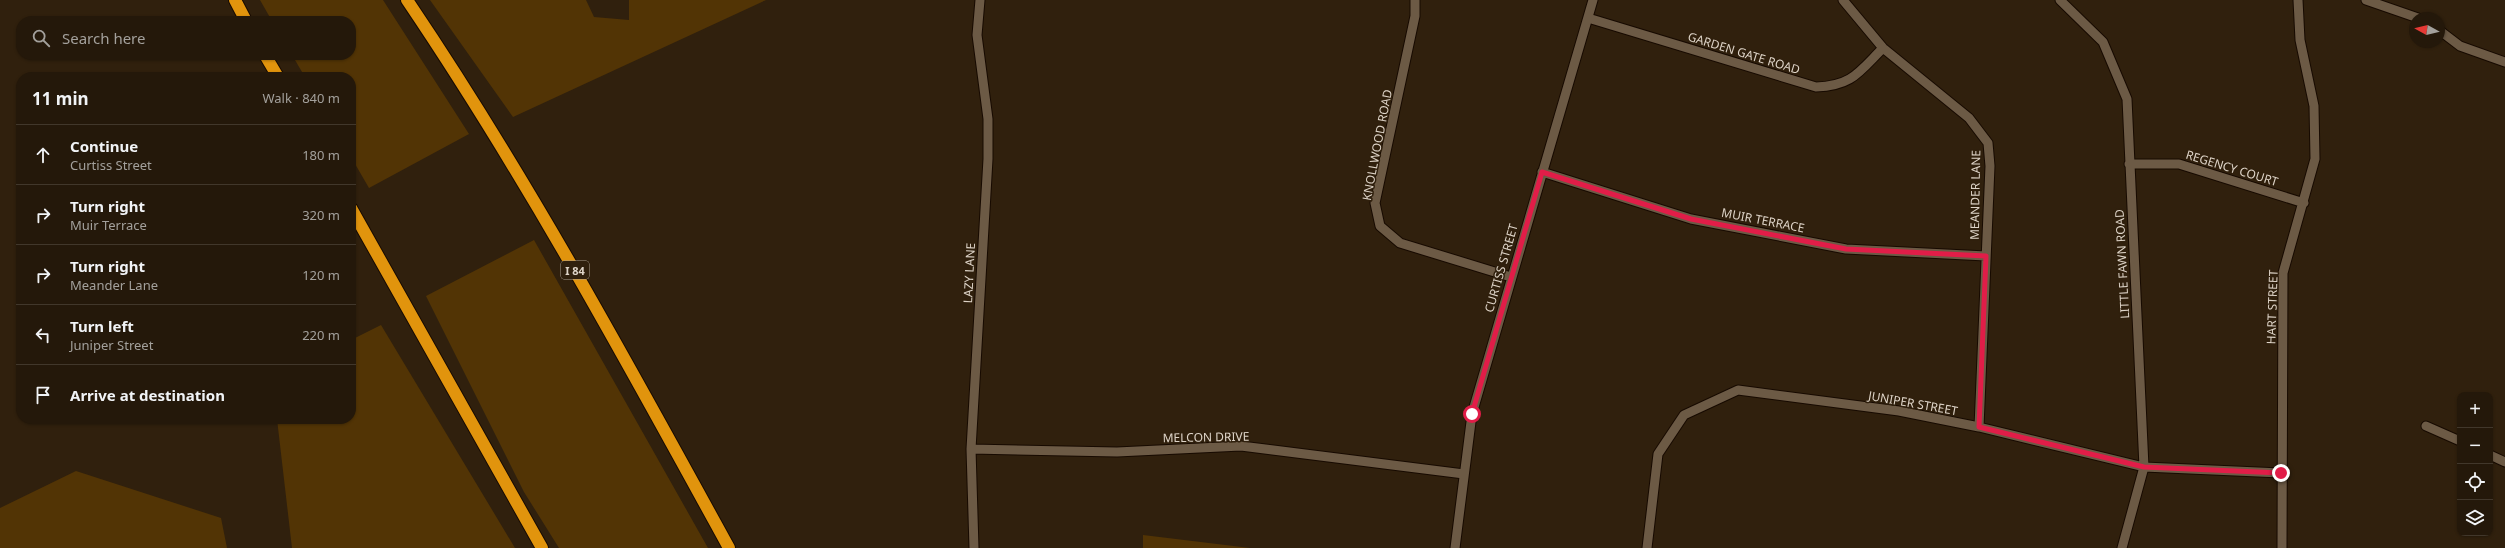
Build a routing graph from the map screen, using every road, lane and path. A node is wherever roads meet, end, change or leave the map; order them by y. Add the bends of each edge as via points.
1 (234, 0) edge
2 (407, 0) edge
3 (980, 0) edge
4 (1415, 0) edge
5 (1593, 0) edge
6 (1843, 0) edge
7 (2060, 0) edge
8 (2298, 0) edge
9 (2366, 0) edge
10 (2409, 15) edge
11 (243, 16) edge
12 (1588, 18) junction
13 (2445, 35) edge
14 (1883, 48) junction
15 (268, 60) edge
16 (2505, 62) edge
17 (275, 72) edge
18 (2129, 164) junction
19 (1542, 172) junction
20 (2304, 203) junction
21 (356, 217) edge
22 (1986, 256) junction
23 (1511, 277) junction
24 (2426, 426) dead end
25 (1979, 427) junction
26 (2457, 440) edge
27 (971, 449) junction
28 (2493, 456) edge
29 (2505, 462) edge
30 (2144, 467) junction
31 (2281, 473) junction
32 (1464, 474) junction
33 (542, 548) edge
34 (729, 548) edge
35 (974, 548) edge
36 (1455, 548) edge
37 (1647, 548) edge
38 (2122, 548) edge
39 (2282, 548) edge

1 - 11 highway
2 - 34 highway, I 84 via 499,142 566,254
3 - 27 street, LAZY LANE via 977,36 988,119 988,159
4 - 23 street, KNOLLWOOD ROAD via 1415,16 1376,203 1380,226 1400,243
5 - 12 street, CURTISS STREET
6 - 14 street, MEANDER LANE
7 - 18 street, LITTLE FAWN ROAD via 2103,42 2127,99
8 - 20 street, HART STREET via 2300,40 2314,106 2315,159
9 - 10 street
12 - 14 street, GARDEN GATE ROAD via 1816,87 1835,86 1853,78
12 - 19 street, CURTISS STREET
13 - 16 street via 2460,46
14 - 22 street, MEANDER LANE via 1969,118 1988,143 1990,166
15 - 17 highway
18 - 20 street, REGENCY COURT via 2179,164
18 - 30 street, LITTLE FAWN ROAD
19 - 22 street, MUIR TERRACE via 1691,219 1846,249
19 - 23 street, CURTISS STREET
20 - 31 street, HART STREET via 2283,273
21 - 33 highway
22 - 25 street, MEANDER LANE
23 - 32 street, CURTISS STREET via 1472,414
24 - 26 street
25 - 30 street, JUNIPER STREET
25 - 37 street, JUNIPER STREET via 1899,411 1738,390 1684,415 1658,454
27 - 32 street, MELCON DRIVE via 1117,452 1241,446
27 - 35 street, LAZY LANE
28 - 29 street
30 - 31 street, JUNIPER STREET
30 - 38 street, LITTLE FAWN ROAD
31 - 39 street, HART STREET
32 - 36 street, CURTISS STREET

